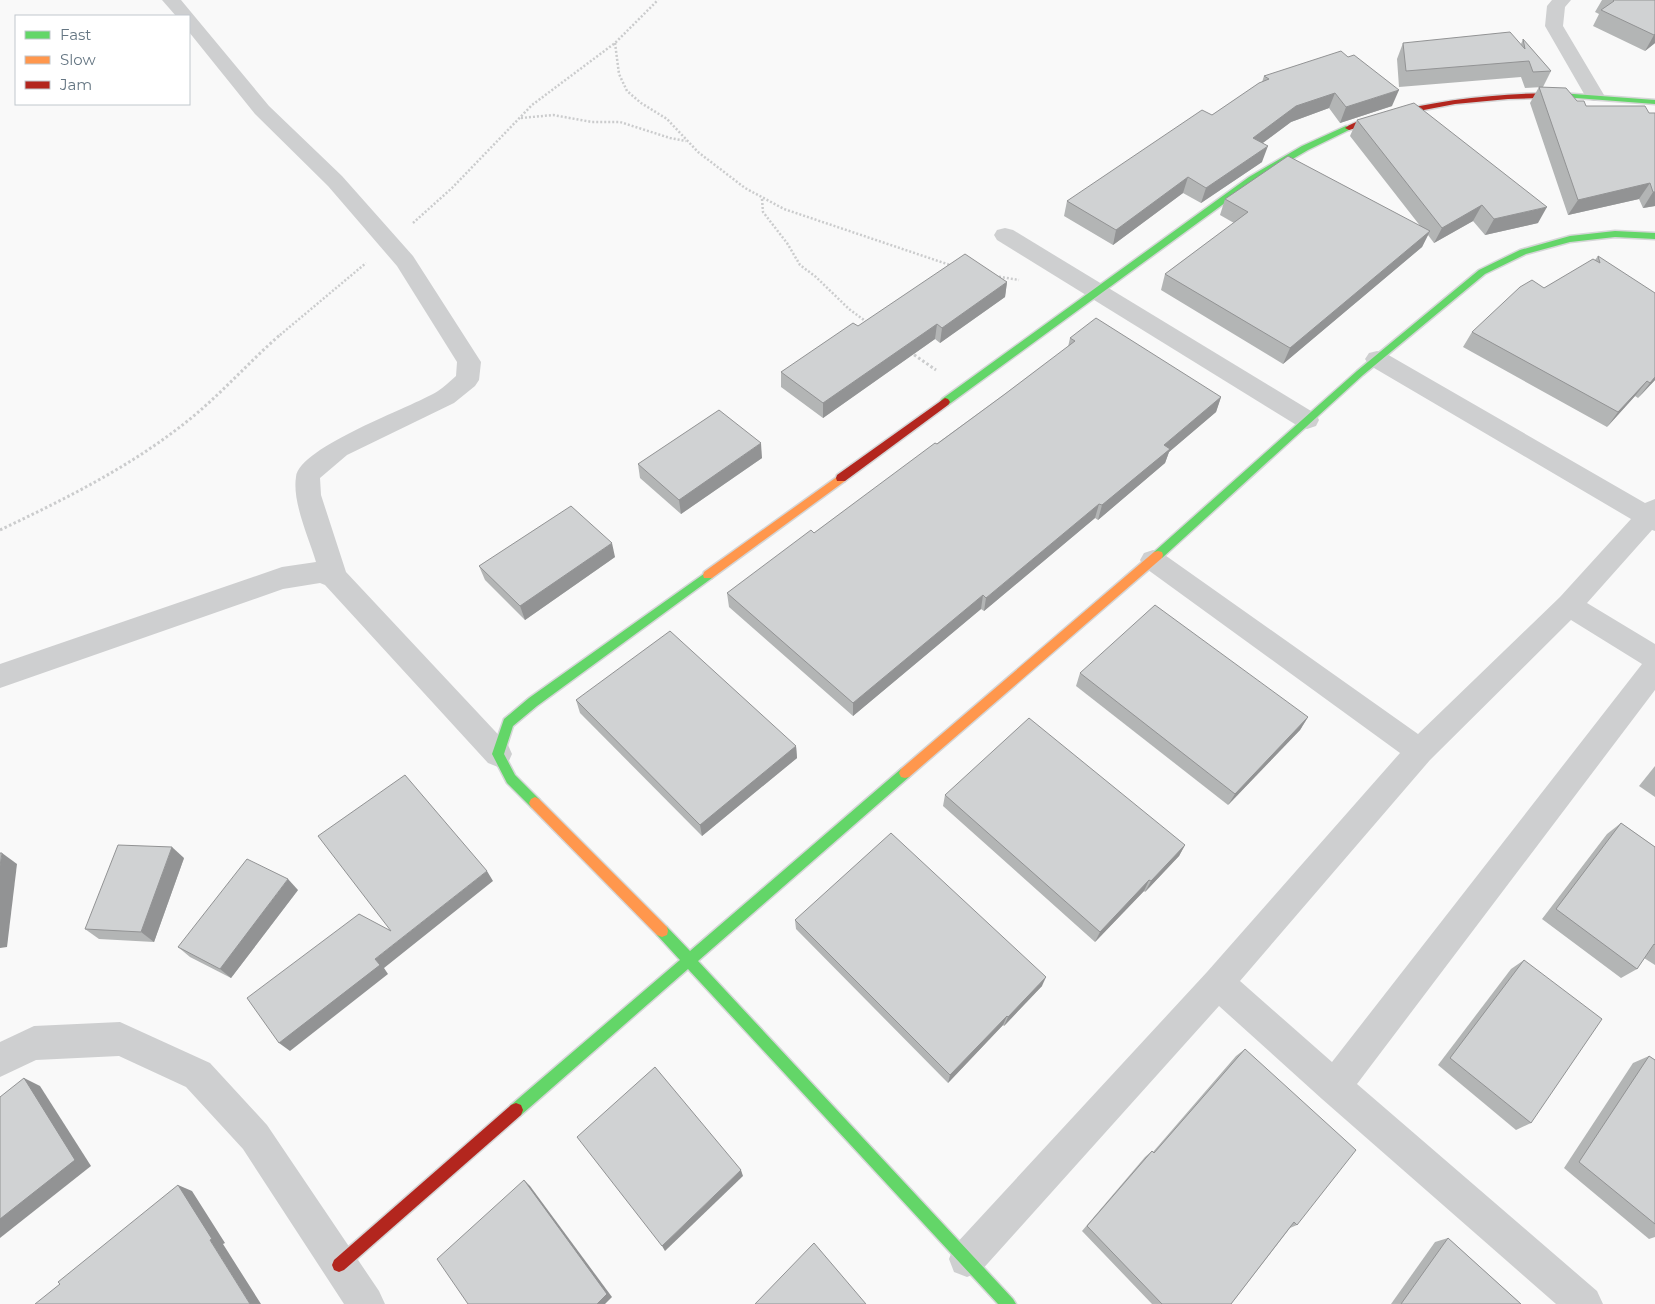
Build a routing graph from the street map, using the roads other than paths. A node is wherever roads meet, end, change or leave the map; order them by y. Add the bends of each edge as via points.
1 (171, 0) edge
2 (1562, 0) edge
3 (185, 15) edge
4 (190, 21) edge
5 (1594, 96) junction
6 (1655, 102) edge
7 (1004, 235) dead end
8 (1655, 236) edge
9 (1098, 291) junction
10 (1377, 359) junction
11 (1307, 420) junction
12 (1653, 516) edge
13 (1153, 560) junction
14 (334, 577) junction
15 (1569, 605) junction
16 (1655, 658) edge
17 (1655, 669) edge
18 (0, 676) edge
19 (1420, 751) junction
20 (498, 754) junction
21 (689, 958) junction
22 (1218, 983) junction
23 (0, 1060) edge
24 (1334, 1087) junction
25 (967, 1259) junction
26 (339, 1265) junction
27 (366, 1304) edge
28 (1008, 1304) edge
29 (1584, 1304) edge

1 - 3 street
2 - 5 street via 1556,6 1554,26
4 - 14 street via 262,110 335,181 405,261 469,362 467,380 446,397 338,449 308,475 308,495
5 - 6 street
5 - 9 street via 1529,93 1467,100 1408,109 1339,132 1298,151 1252,179
7 - 9 street
8 - 10 street via 1606,235 1570,239 1523,252 1482,272
9 - 11 street
9 - 20 street via 534,702 508,723
10 - 11 street
10 - 12 street
11 - 13 street
12 - 15 street
13 - 19 street
13 - 21 street
14 - 18 street via 321,572 282,578
14 - 20 street
15 - 16 street
15 - 19 street
17 - 24 street
19 - 22 street
20 - 21 street via 511,780
21 - 25 street
21 - 26 street
22 - 24 street
22 - 25 street
23 - 26 street via 34,1042 120,1039 198,1075 255,1137
24 - 29 street
25 - 28 street
26 - 27 street

